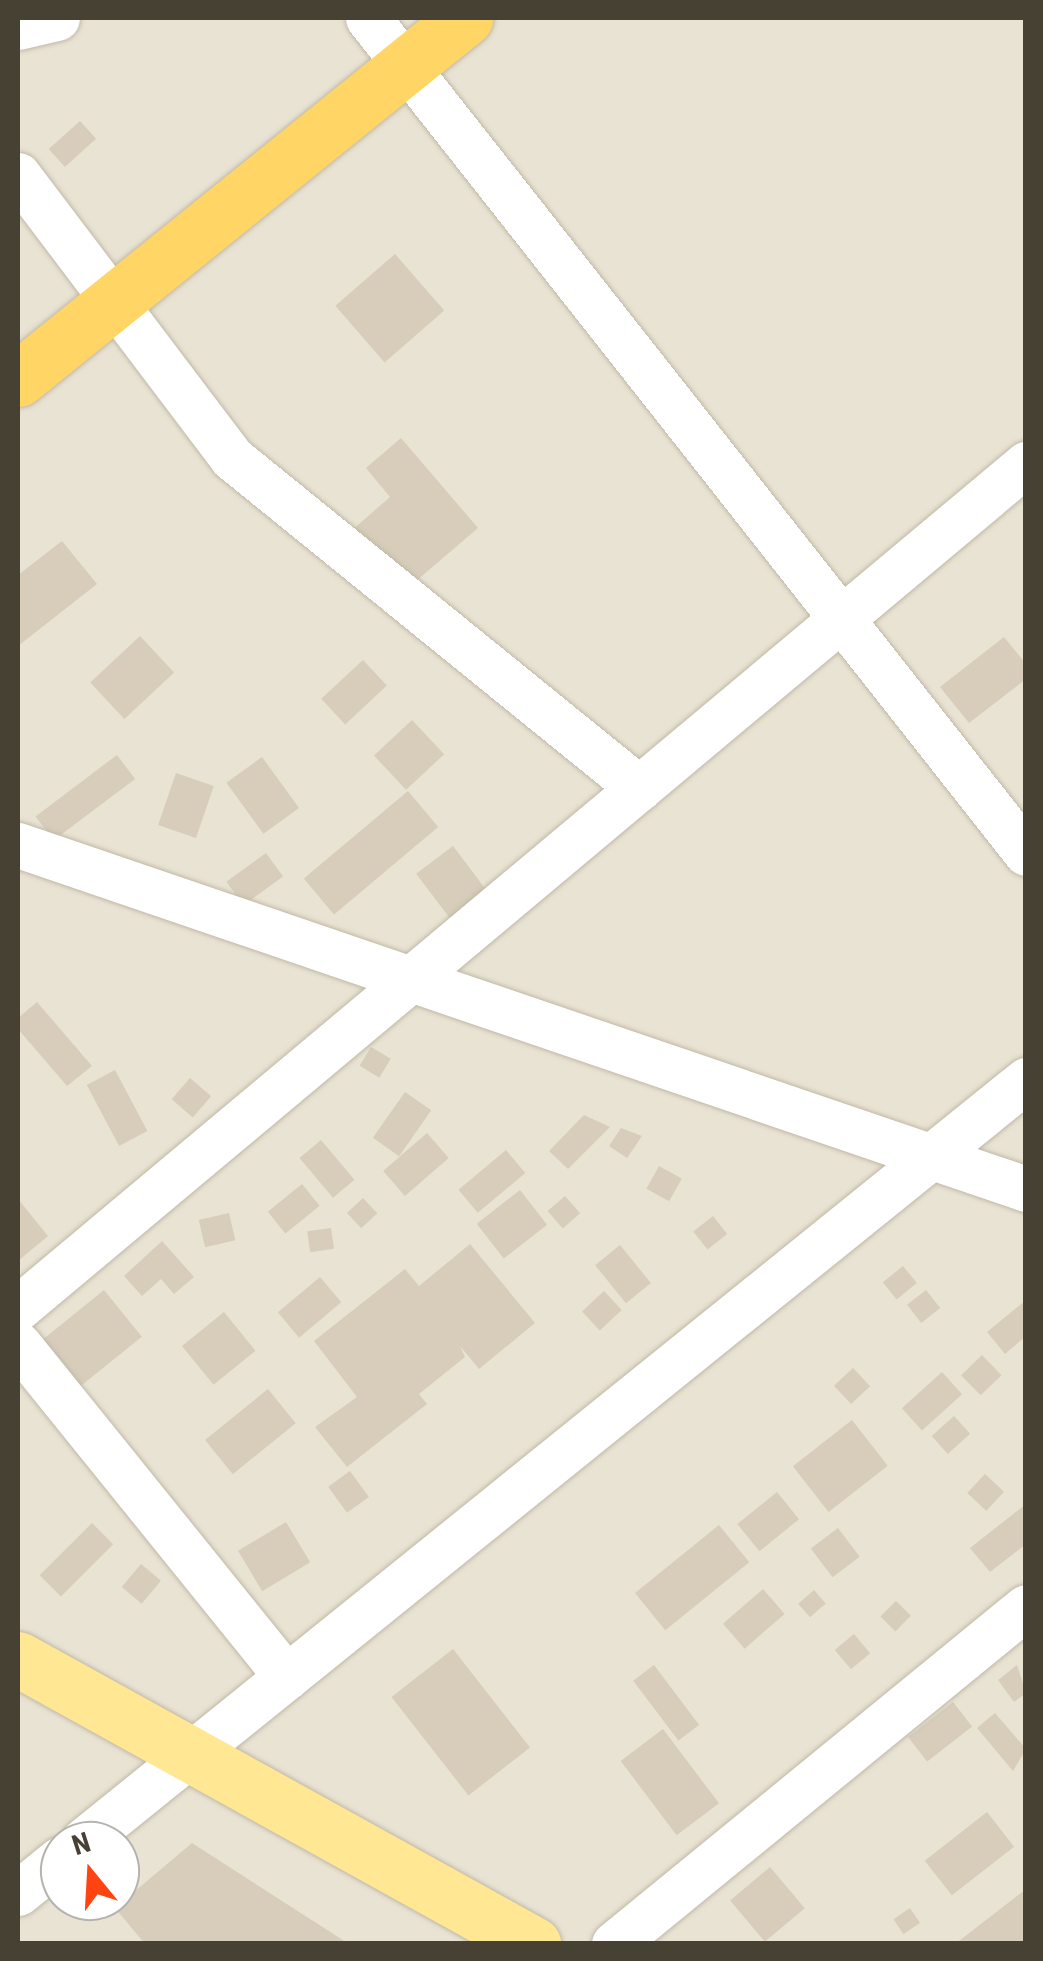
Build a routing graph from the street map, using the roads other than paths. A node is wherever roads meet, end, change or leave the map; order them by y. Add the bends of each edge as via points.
1 (57, 18) edge
2 (368, 18) edge
3 (465, 18) edge
4 (18, 27) edge
5 (405, 65) junction
6 (18, 175) edge
7 (112, 301) junction
8 (18, 379) edge
9 (1026, 464) edge
10 (841, 618) junction
11 (639, 788) junction
12 (18, 845) edge
13 (1026, 853) edge
14 (411, 979) junction
15 (1026, 1080) edge
16 (928, 1156) junction
17 (1026, 1189) edge
18 (18, 1308) edge
19 (18, 1344) edge
20 (1026, 1607) edge
21 (18, 1659) edge
22 (287, 1677) junction
23 (192, 1754) junction
24 (108, 1821) edge
25 (40, 1876) edge
26 (18, 1894) edge
27 (533, 1944) edge
28 (614, 1944) edge

1 - 4 street
2 - 5 street
3 - 5 highway
5 - 7 highway
5 - 10 street
6 - 7 street
7 - 8 highway
7 - 11 street via 232,458
9 - 10 street
10 - 11 street
10 - 13 street
11 - 14 street
12 - 14 street
14 - 16 street
14 - 18 street
15 - 16 street
16 - 17 street
16 - 22 street
19 - 22 street
20 - 28 street
21 - 23 main road
22 - 23 street
23 - 24 street
23 - 27 main road
25 - 26 street

